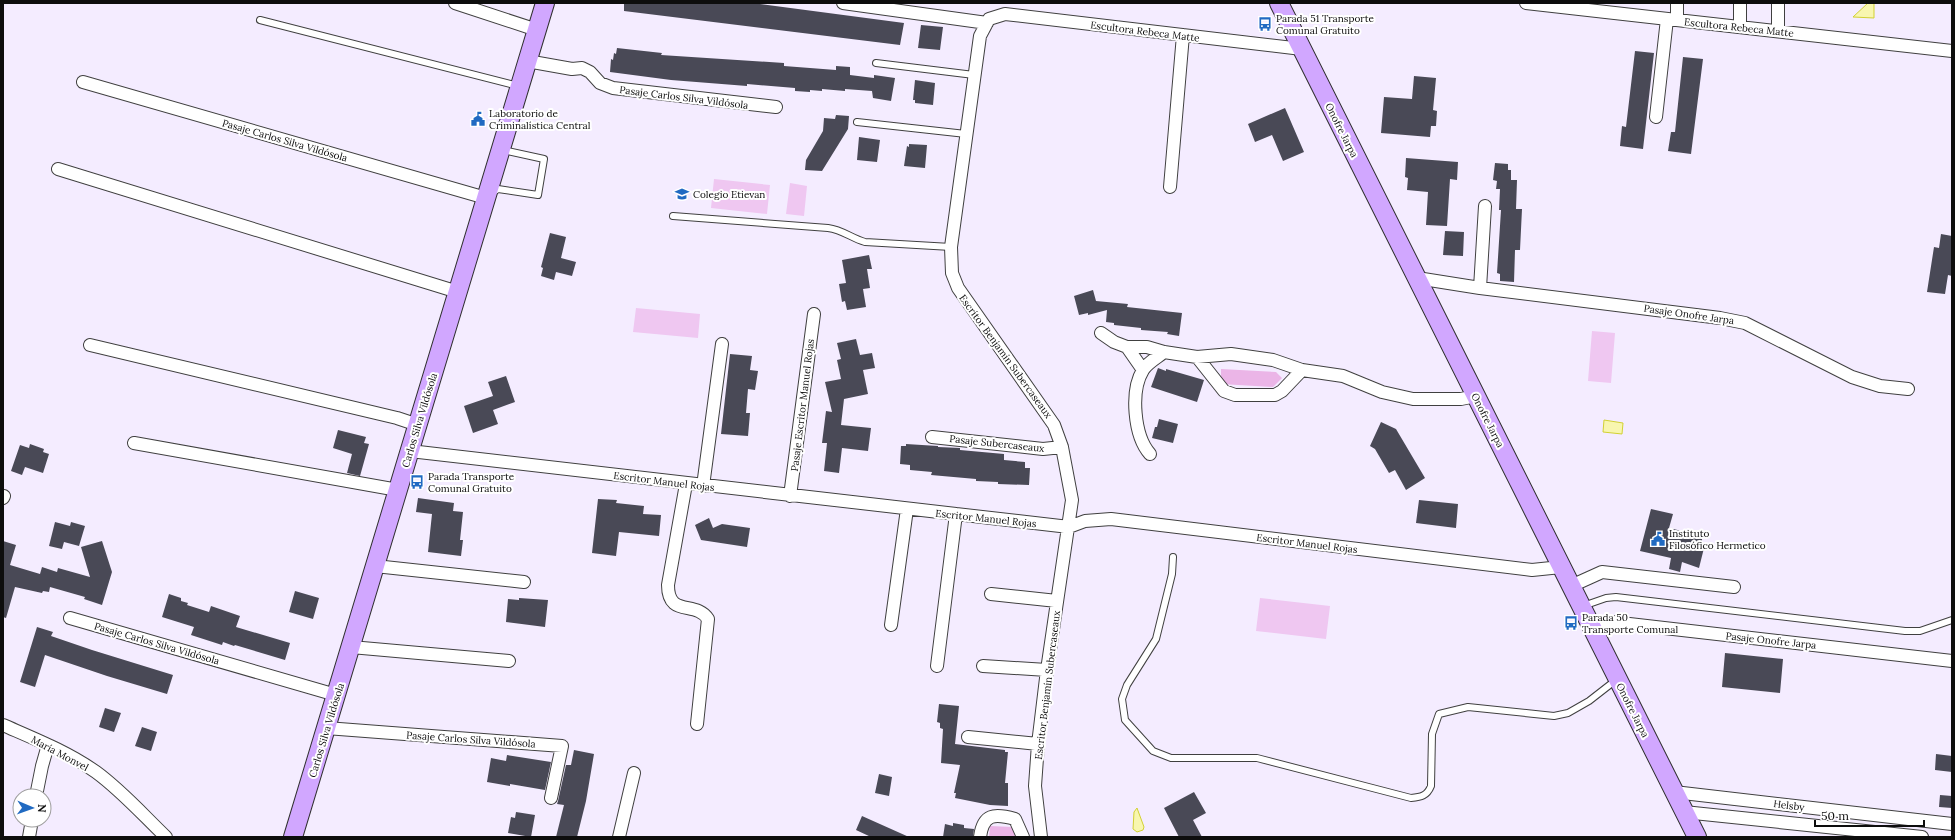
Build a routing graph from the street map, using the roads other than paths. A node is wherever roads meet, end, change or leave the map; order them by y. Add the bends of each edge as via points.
1 (455, 3) edge
2 (545, 3) edge
3 (843, 3) edge
4 (1279, 3) edge
5 (1534, 3) edge
6 (1677, 3) edge
7 (1740, 3) edge
8 (1778, 3) edge
9 (260, 20) dead end
10 (1672, 20) junction
11 (988, 21) junction
12 (1740, 27) junction
13 (537, 30) junction
14 (1778, 31) junction
15 (1183, 35) junction
16 (1302, 49) junction
17 (1952, 51) edge
18 (527, 61) junction
19 (876, 63) dead end
20 (974, 75) junction
21 (83, 82) dead end
22 (520, 86) junction
23 (776, 107) dead end
24 (1656, 117) dead end
25 (857, 122) dead end
26 (966, 134) junction
27 (501, 150) junction
28 (58, 169) dead end
29 (1170, 187) dead end
30 (486, 198) junction
31 (1485, 206) dead end
32 (673, 216) dead end
33 (951, 247) junction
34 (1417, 278) junction
35 (1480, 288) junction
36 (458, 292) junction
37 (814, 314) dead end
38 (1101, 333) dead end
39 (722, 344) dead end
40 (90, 345) dead end
41 (1127, 347) junction
42 (1164, 352) junction
43 (1197, 357) junction
44 (1143, 370) junction
45 (1302, 370) junction
46 (1908, 389) dead end
47 (1476, 396) junction
48 (418, 424) junction
49 (932, 437) dead end
50 (134, 443) dead end
51 (1062, 447) junction
52 (410, 451) junction
53 (1150, 454) dead end
54 (686, 484) junction
55 (703, 486) junction
56 (398, 490) junction
57 (790, 496) junction
58 (907, 509) junction
59 (956, 514) junction
60 (1069, 527) junction
61 (1173, 557) dead end
62 (375, 566) junction
63 (1561, 567) junction
64 (524, 582) dead end
65 (1571, 586) junction
66 (1734, 587) dead end
67 (991, 594) dead end
68 (1058, 601) junction
69 (1581, 607) junction
70 (70, 618) dead end
71 (1952, 620) edge
72 (1590, 624) junction
73 (891, 625) dead end
74 (351, 647) junction
75 (509, 660) dead end
76 (1952, 661) edge
77 (937, 666) dead end
78 (983, 666) dead end
79 (1047, 670) junction
80 (1617, 678) junction
81 (336, 695) junction
82 (697, 724) dead end
83 (3, 725) edge
84 (326, 728) junction
85 (968, 737) dead end
86 (1038, 744) junction
87 (48, 745) junction
88 (634, 773) dead end
89 (38, 788) edge
90 (1674, 792) junction
91 (551, 798) dead end
92 (1684, 812) junction
93 (1952, 824) edge
94 (1692, 836) edge
95 (166, 837) edge
96 (294, 837) edge
97 (619, 837) edge
98 (980, 837) edge
99 (1023, 837) edge
100 (1042, 837) edge
101 (1922, 837) edge

1 - 13 street
2 - 13 street, Carlos Silva Vildósola
3 - 11 street
4 - 16 street, Onofre Jarpa
5 - 10 street, Escultora Rebeca Matte
6 - 10 street
7 - 12 street
8 - 14 street
9 - 22 lane
10 - 12 street, Escultora Rebeca Matte
10 - 24 street
11 - 15 street, Escultora Rebeca Matte via 1005,14
11 - 20 street, Escritor Benjamín Subercaseaux via 980,36
12 - 14 street, Escultora Rebeca Matte
13 - 18 street, Carlos Silva Vildósola
14 - 17 street, Escultora Rebeca Matte
15 - 16 street, Escultora Rebeca Matte
15 - 29 street
16 - 34 street, Onofre Jarpa
18 - 22 street, Carlos Silva Vildósola
18 - 23 street, Pasaje Carlos Silva Vildósola via 582,68 590,72 600,83 613,88
19 - 20 lane
20 - 26 street, Escritor Benjamín Subercaseaux
21 - 30 street, Pasaje Carlos Silva Vildósola
22 - 27 street, Carlos Silva Vildósola
25 - 26 lane
26 - 33 street, Escritor Benjamín Subercaseaux
27 - 30 street, Carlos Silva Vildósola
27 - 30 lane via 544,160 538,195 498,189
28 - 36 street
30 - 36 street, Carlos Silva Vildósola
31 - 35 street
32 - 33 lane via 840,229 852,238 865,242
33 - 51 street, Escritor Benjamín Subercaseaux via 952,273 958,288 1050,417
34 - 35 street, Pasaje Onofre Jarpa
34 - 47 street, Onofre Jarpa
35 - 46 street, Pasaje Onofre Jarpa via 1745,323 1852,377 1880,386
36 - 48 street, Carlos Silva Vildósola
37 - 57 street, Pasaje Escritor Manuel Rojas
38 - 41 street
39 - 55 street
40 - 48 street
41 - 42 street via 1147,347
41 - 44 street
42 - 43 street
42 - 44 street
43 - 45 street via 1231,354 1273,360
43 - 45 street via 1224,391 1234,395 1275,395
44 - 53 street via 1137,388 1137,424 1143,447
45 - 47 street via 1343,376 1382,392 1413,399 1461,399
47 - 63 street, Onofre Jarpa
48 - 52 street, Carlos Silva Vildósola
49 - 51 street, Pasaje Subercaseaux via 1043,449
50 - 56 street
51 - 60 street, Escritor Benjamín Subercaseaux via 1072,500
52 - 54 street, Escritor Manuel Rojas
52 - 56 street, Carlos Silva Vildósola
54 - 55 street, Escritor Manuel Rojas
54 - 82 street via 668,594 680,607 700,610 708,619
55 - 57 street, Escritor Manuel Rojas
56 - 62 street, Carlos Silva Vildósola
57 - 58 street, Escritor Manuel Rojas
58 - 59 street, Escritor Manuel Rojas
58 - 73 street
59 - 60 street, Escritor Manuel Rojas
59 - 77 street
60 - 63 street, Escritor Manuel Rojas via 1085,521 1110,519 1532,570
60 - 68 street, Escritor Benjamín Subercaseaux
61 - 80 lane via 1172,574 1156,640 1127,685 1122,699 1125,720 1131,728 1153,751 1171,758 1257,758 1411,798 1421,797 1428,793 1431,786 1432,734 1439,714 1468,707 1554,716 1568,713
62 - 64 street
62 - 74 street, Carlos Silva Vildósola
63 - 65 street, Onofre Jarpa
65 - 66 street via 1602,572
65 - 69 street, Onofre Jarpa
67 - 68 street
68 - 79 street, Escritor Benjamín Subercaseaux
69 - 71 lane via 1616,597 1905,631 1920,631
69 - 72 street, Onofre Jarpa
70 - 81 street, Pasaje Carlos Silva Vildósola
72 - 76 street, Pasaje Onofre Jarpa via 1612,622
72 - 80 street, Onofre Jarpa
74 - 75 street
74 - 81 street, Carlos Silva Vildósola
78 - 79 street
79 - 86 street, Escritor Benjamín Subercaseaux
80 - 90 street, Onofre Jarpa
81 - 84 street, Carlos Silva Vildósola
83 - 87 street, María Monvel
84 - 91 street, Pasaje Carlos Silva Vildósola via 562,746
84 - 96 street, Carlos Silva Vildósola
85 - 86 street
86 - 100 street, Escritor Benjamín Subercaseaux via 1035,786
87 - 89 street
87 - 95 street, María Monvel via 96,772 121,792
88 - 97 street
90 - 92 street, Onofre Jarpa
90 - 93 street, Helsby
92 - 94 street, Onofre Jarpa
92 - 101 street
98 - 99 street via 983,822 994,817 1015,819

